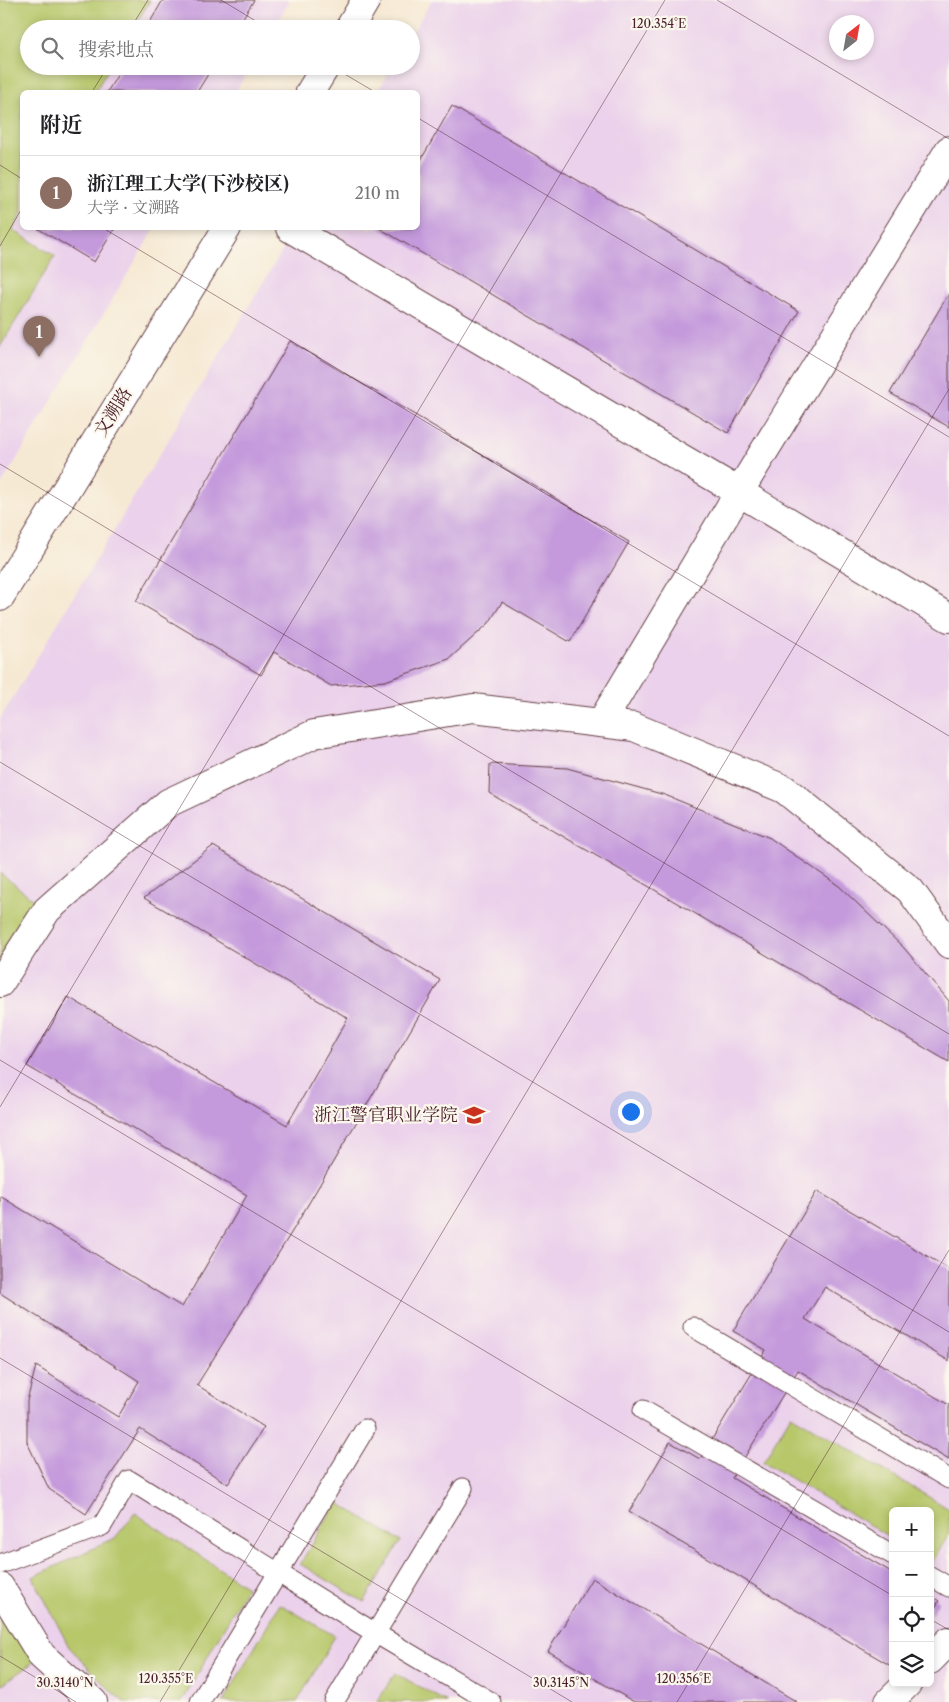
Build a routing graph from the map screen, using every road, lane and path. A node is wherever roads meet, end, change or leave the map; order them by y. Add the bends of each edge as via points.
1 (366, 0) edge
2 (354, 20) edge
3 (320, 75) edge
4 (311, 90) edge
5 (949, 150) edge
6 (226, 230) edge
7 (293, 230) edge
8 (739, 492) junction
9 (0, 597) edge
10 (949, 618) edge
11 (601, 723) junction
12 (949, 944) edge
13 (0, 983) edge
14 (693, 1327) dead end
15 (643, 1410) dead end
16 (365, 1429) dead end
17 (949, 1479) edge
18 (462, 1488) dead end
19 (890, 1552) edge
20 (0, 1564) edge
21 (279, 1573) junction
22 (934, 1578) edge
23 (0, 1587) edge
24 (949, 1587) edge
25 (375, 1633) junction
26 (949, 1642) edge
27 (934, 1656) edge
28 (904, 1687) edge
29 (93, 1702) edge
30 (200, 1702) edge
31 (334, 1702) edge
32 (490, 1702) edge
33 (889, 1702) edge

1 - 2 street
3 - 4 street
5 - 8 street
6 - 9 street, 文溯路
7 - 8 street
8 - 10 street
8 - 11 street
11 - 12 street via 634,727 784,789 910,890
11 - 13 street via 473,708 314,734 168,803 47,910
14 - 17 lane
15 - 19 lane
16 - 21 lane
18 - 25 lane
20 - 21 lane via 102,1526 129,1480
21 - 25 lane
21 - 30 lane
22 - 24 lane
23 - 29 street via 42,1656
25 - 31 lane
25 - 32 lane
26 - 27 street
28 - 33 street

